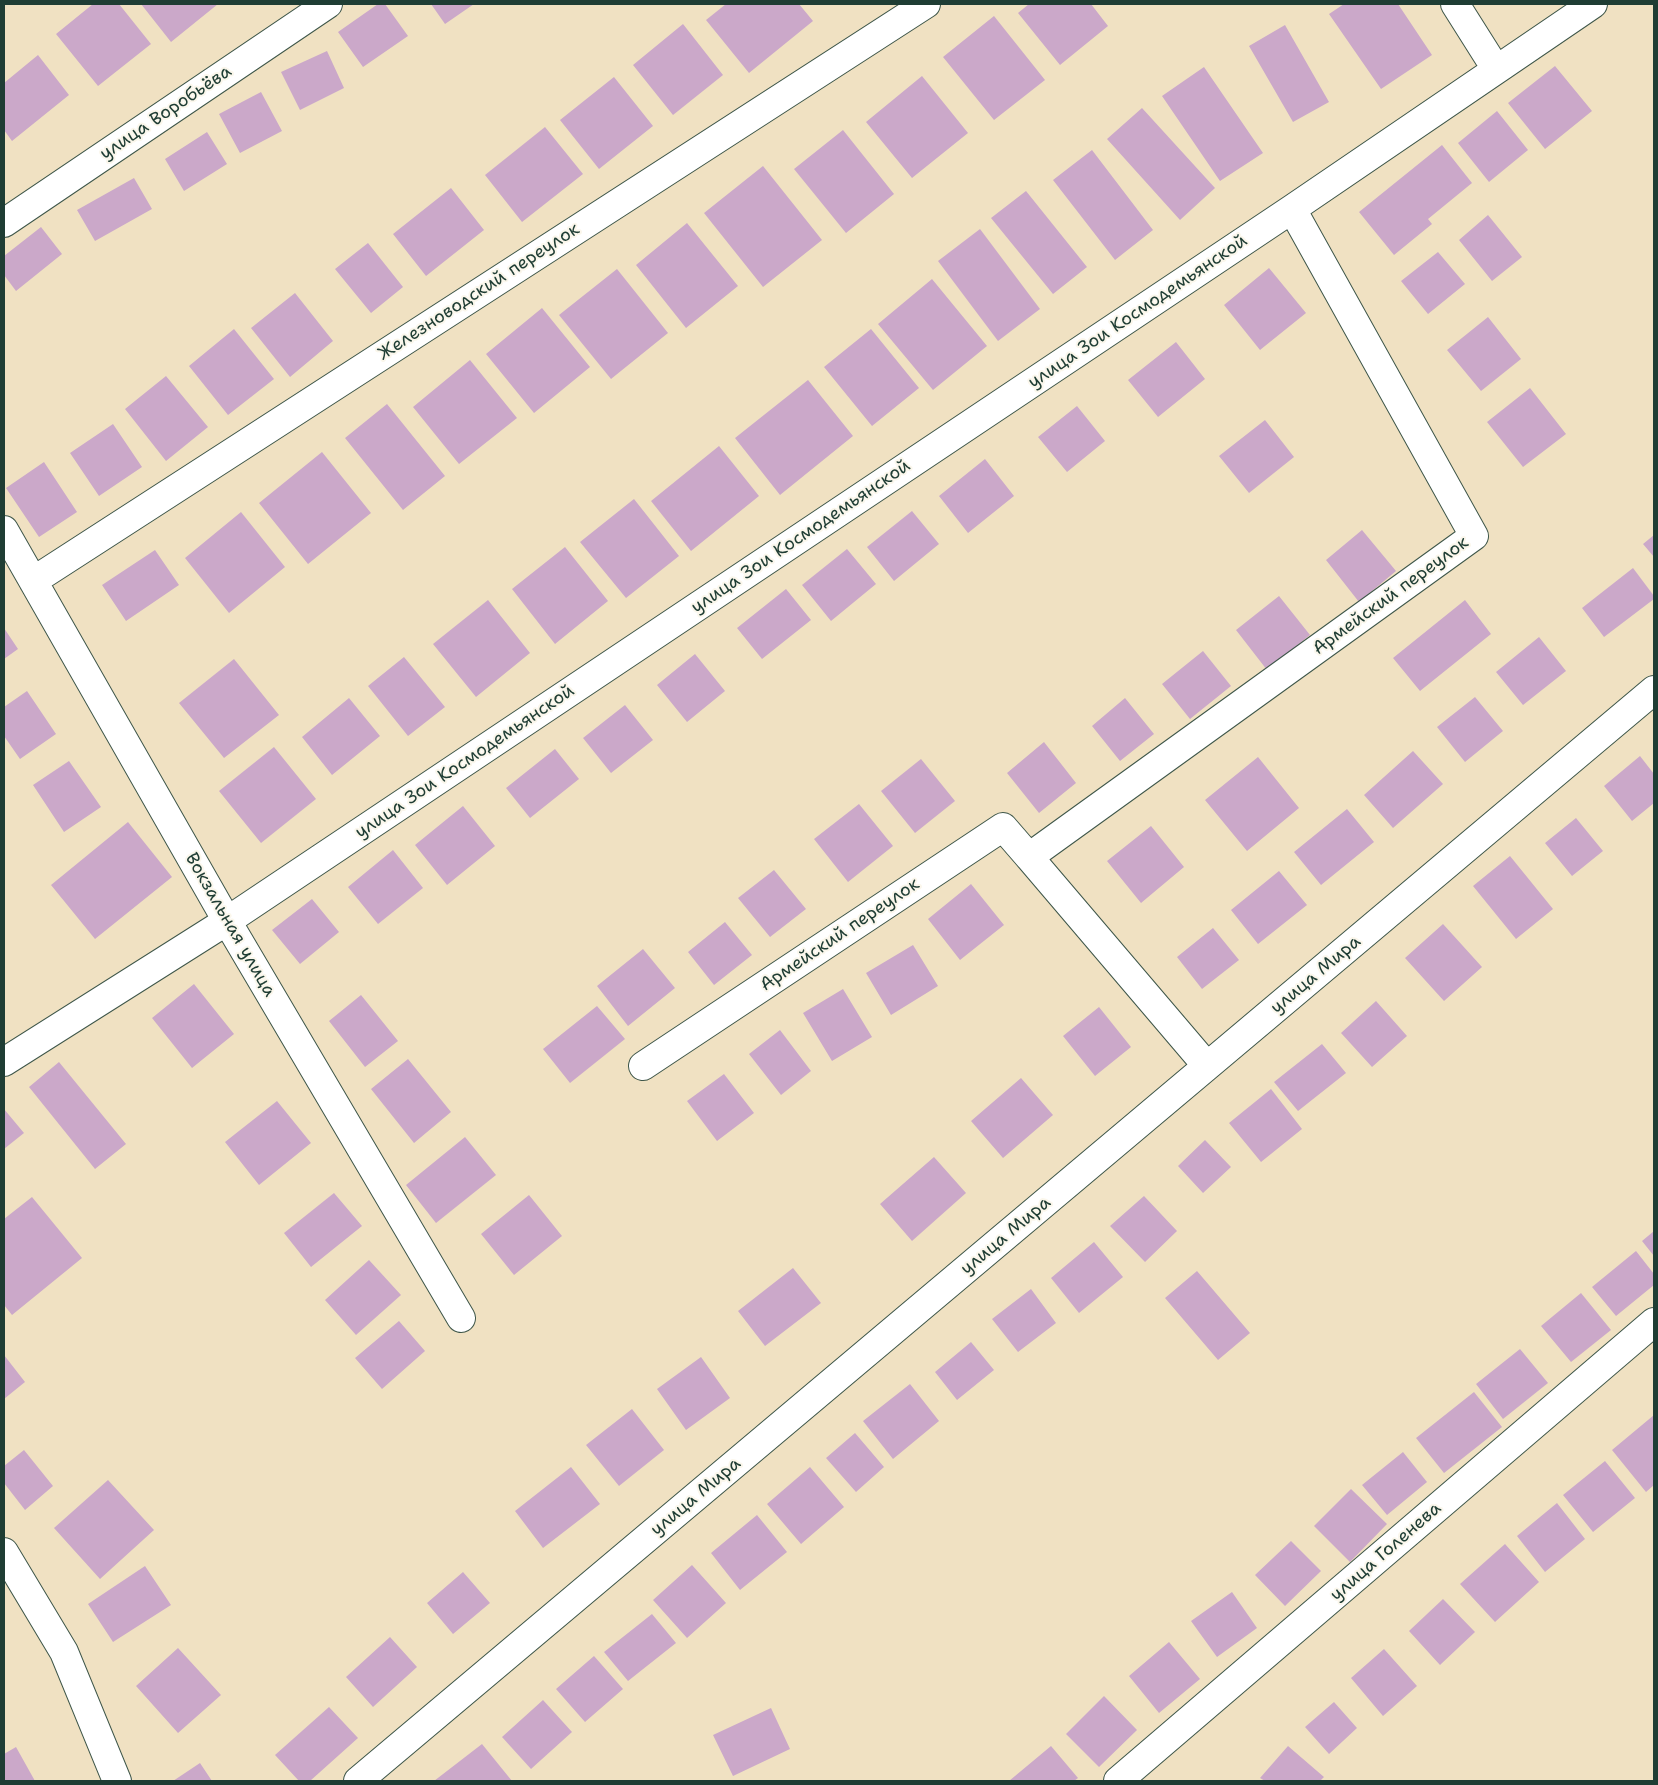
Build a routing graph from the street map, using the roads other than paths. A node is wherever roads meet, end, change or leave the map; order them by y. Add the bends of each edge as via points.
1 (328, 4) edge
2 (926, 4) edge
3 (1455, 4) edge
4 (1593, 4) edge
5 (1496, 69) junction
6 (1292, 209) junction
7 (4, 223) edge
8 (4, 530) edge
9 (33, 581) junction
10 (1654, 690) edge
11 (1029, 857) junction
12 (227, 921) junction
13 (4, 1062) edge
14 (643, 1066) dead end
15 (1207, 1066) junction
16 (461, 1318) dead end
17 (1654, 1322) edge
18 (4, 1552) edge
19 (117, 1781) edge
20 (358, 1781) edge
21 (1118, 1781) edge

1 - 7 street, улица Воробьёва
2 - 9 street, Железноводский переулок
3 - 5 street
4 - 5 street, улица Зои Космодемьянской
5 - 6 street, улица Зои Космодемьянской
6 - 11 street, Армейский переулок via 1474,536
6 - 12 street, улица Зои Космодемьянской
8 - 9 street, Вокзальная улица
9 - 12 street, Вокзальная улица
10 - 15 street, улица Мира
11 - 14 street, Армейский переулок via 1003,827
11 - 15 street, Армейский переулок
12 - 13 street, улица Зои Космодемьянской
12 - 16 street, Вокзальная улица
15 - 20 street, улица Мира
17 - 21 street, улица Голенева
18 - 19 street via 64,1652

